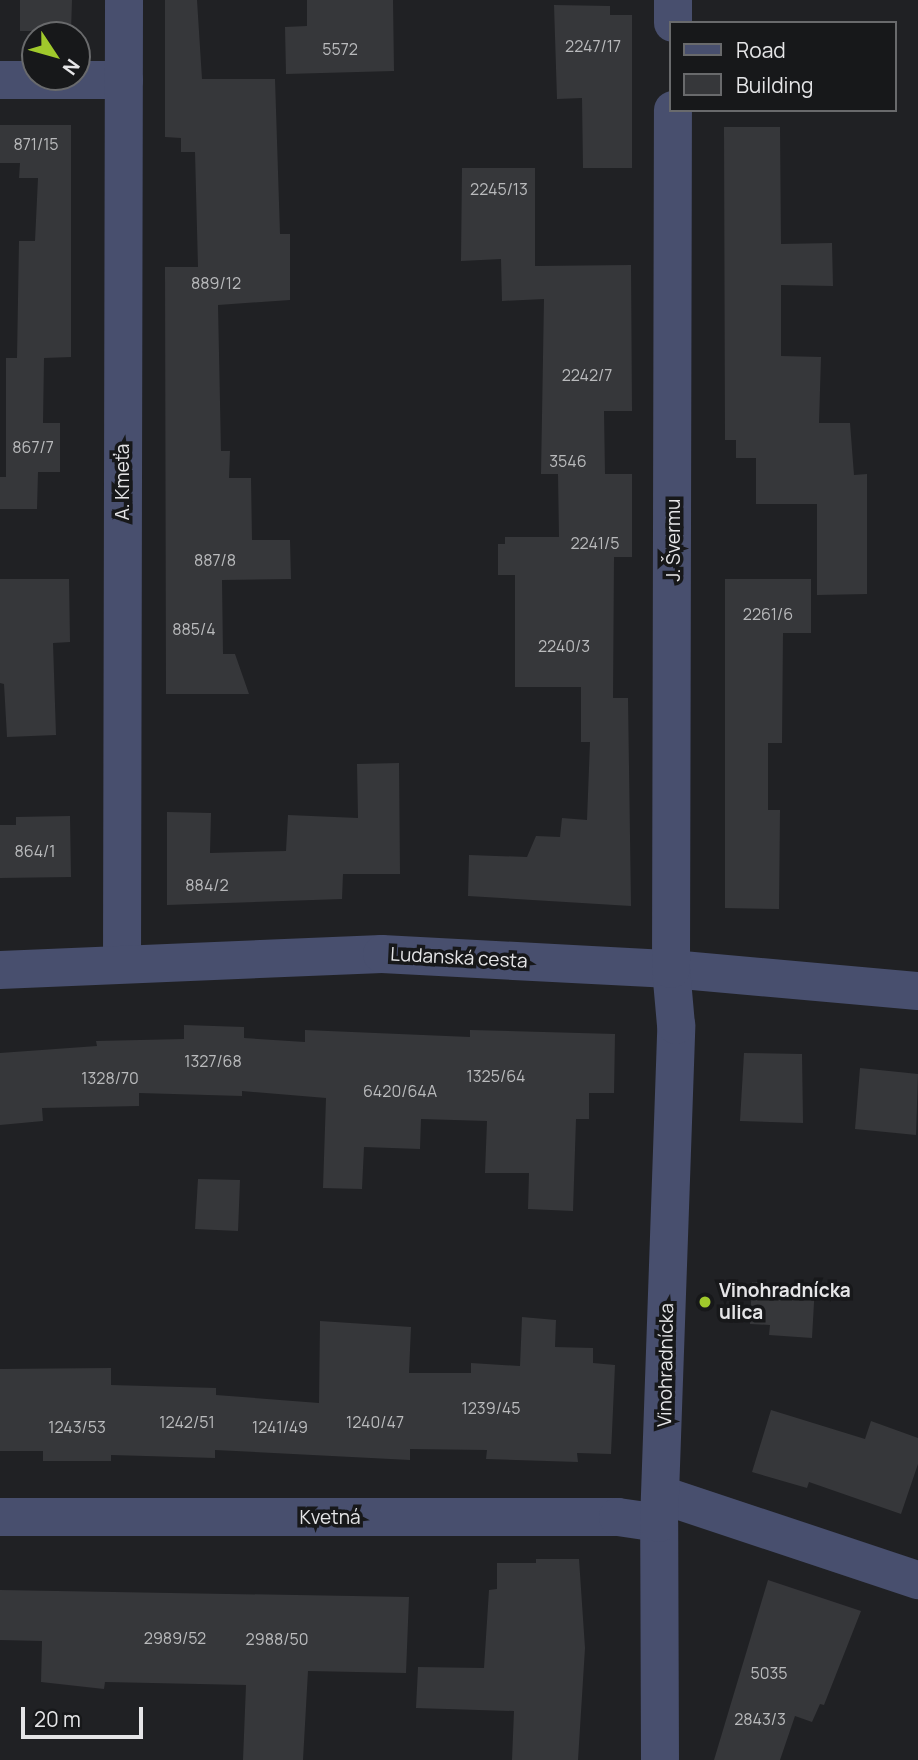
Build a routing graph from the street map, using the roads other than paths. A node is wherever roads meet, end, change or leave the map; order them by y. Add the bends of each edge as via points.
1 (124, 0) edge
2 (673, 0) edge
3 (673, 21) edge
4 (0, 80) edge
5 (124, 80) junction
6 (673, 112) edge
7 (122, 963) junction
8 (671, 969) junction
9 (0, 970) edge
10 (918, 991) edge
11 (660, 1509) junction
12 (0, 1517) edge
13 (918, 1580) edge
14 (660, 1760) edge

1 - 5 street, A. Kmeťa
2 - 3 street
4 - 5 street
5 - 7 street, A. Kmeťa
6 - 8 street, J. Švermu
7 - 8 street, Ludanská cesta via 382,954
7 - 9 street, Ludanská cesta
8 - 10 street, Ludanská cesta
8 - 11 street, Vinohradnícka via 676,1025
11 - 12 street, Kvetná via 618,1517
11 - 13 street, Kvetná
11 - 14 street, Vinohradnícka

